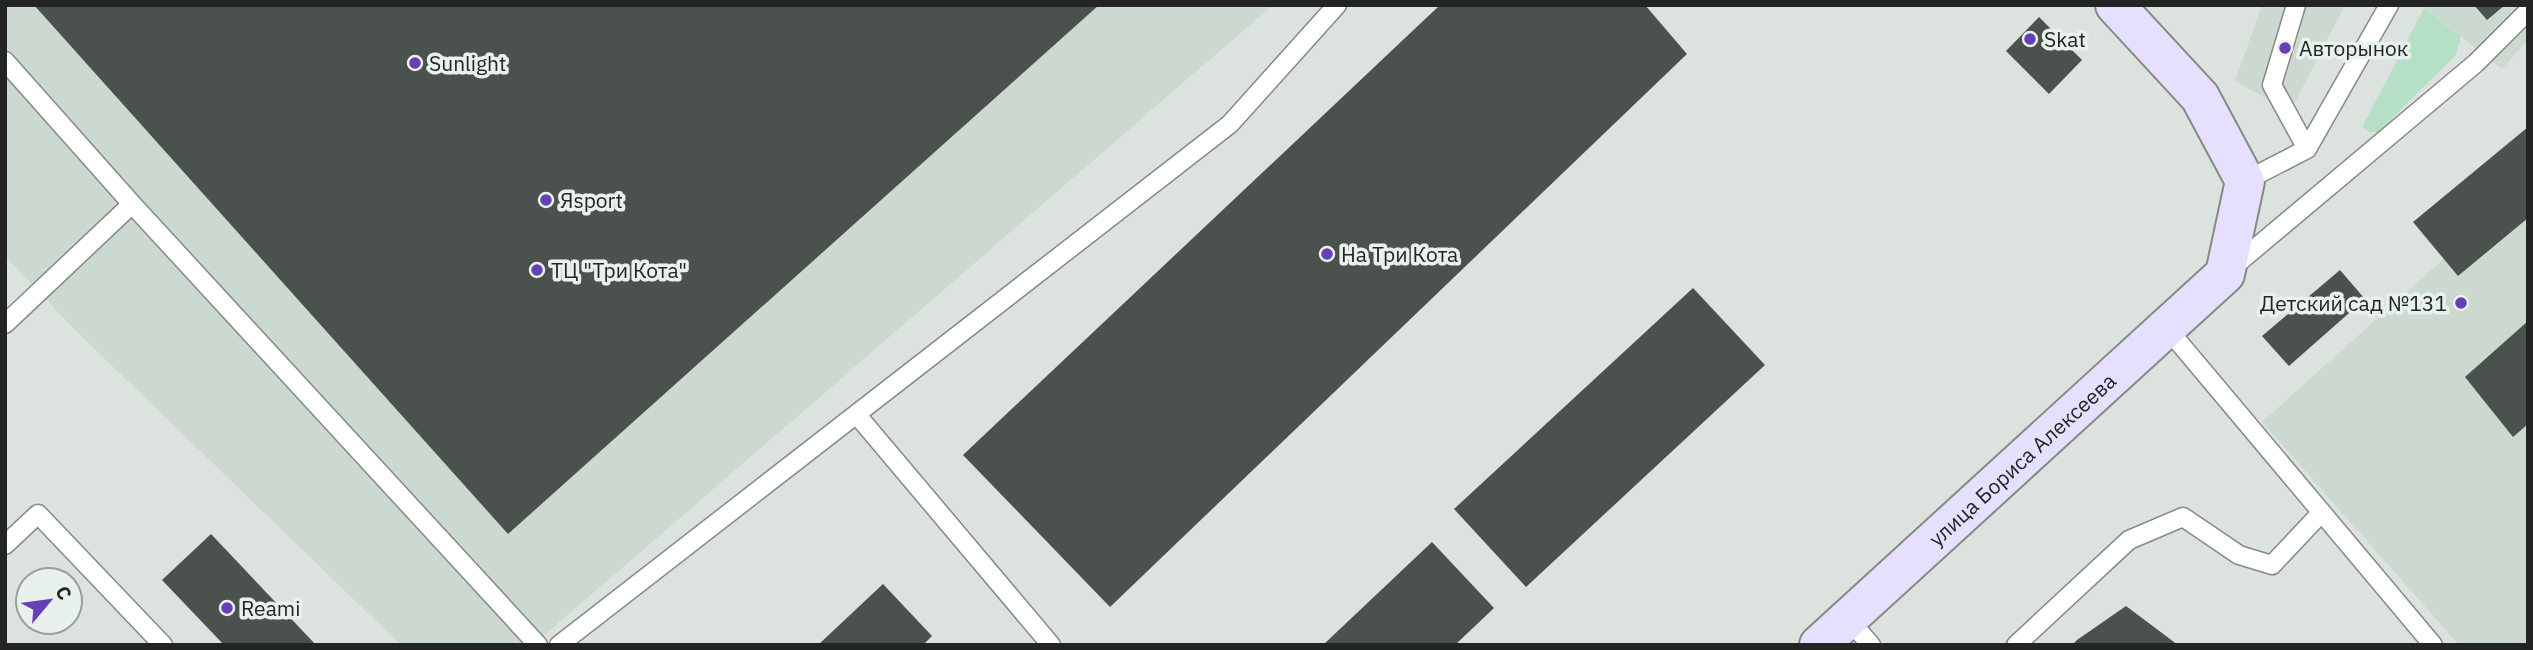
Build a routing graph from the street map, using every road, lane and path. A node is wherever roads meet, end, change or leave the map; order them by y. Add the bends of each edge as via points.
1 (1337, 5) edge
2 (2115, 5) edge
3 (2296, 5) edge
4 (2389, 5) edge
5 (2519, 11) edge
6 (5, 61) edge
7 (2307, 149) junction
8 (2245, 181) junction
9 (132, 204) junction
10 (2225, 274) junction
11 (5, 324) edge
12 (2166, 327) junction
13 (857, 415) junction
14 (2321, 513) junction
15 (5, 545) edge
16 (1859, 632) edge
17 (163, 645) edge
18 (538, 645) edge
19 (559, 645) edge
20 (1051, 645) edge
21 (1819, 645) edge
22 (2016, 645) edge
23 (2434, 645) edge

1 - 13 lane via 1230,124
2 - 8 main road via 2200,97
3 - 7 lane via 2272,85
4 - 7 lane
5 - 10 lane via 2476,63
6 - 9 lane
7 - 8 lane
8 - 10 main road
9 - 11 lane
9 - 18 lane
10 - 12 main road, улица Бориса Алексеева
12 - 14 lane
12 - 16 main road, улица Бориса Алексеева
13 - 19 lane
13 - 20 lane
14 - 22 lane via 2272,565 2239,555 2183,517 2129,540
14 - 23 lane
15 - 17 lane via 38,514
16 - 21 main road, улица Бориса Алексеева

